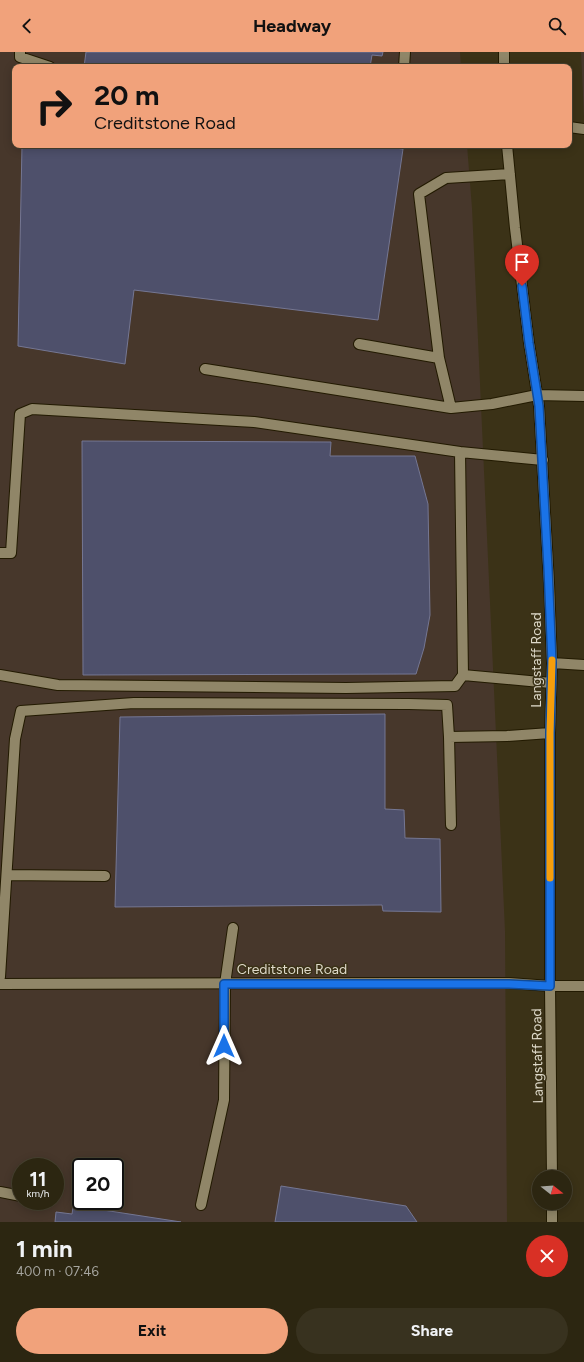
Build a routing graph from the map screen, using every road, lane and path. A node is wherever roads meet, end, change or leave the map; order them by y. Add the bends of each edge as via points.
1 (20, 52) edge
2 (405, 52) edge
3 (504, 52) edge
4 (41, 64) edge
5 (404, 64) edge
6 (504, 64) edge
7 (572, 127) edge
8 (584, 129) edge
9 (507, 148) edge
10 (510, 174) junction
11 (359, 344) dead end
12 (439, 358) junction
13 (205, 369) dead end
14 (537, 395) junction
15 (584, 396) edge
16 (451, 408) junction
17 (460, 452) junction
18 (543, 460) junction
19 (0, 554) edge
20 (552, 663) junction
21 (584, 664) edge
22 (464, 675) junction
23 (0, 676) edge
24 (551, 683) junction
25 (550, 733) junction
26 (449, 736) junction
27 (451, 826) dead end
28 (7, 875) junction
29 (105, 876) dead end
30 (233, 928) dead end
31 (0, 977) edge
32 (0, 984) edge
33 (224, 984) junction
34 (550, 986) junction
35 (584, 986) edge
36 (552, 1170) edge
37 (0, 1192) edge
38 (12, 1194) edge
39 (201, 1205) dead end
40 (552, 1210) edge
41 (552, 1222) edge

1 - 4 street via 20,57
2 - 5 street
3 - 6 street
7 - 8 street
9 - 10 street, Langstaff Road
10 - 12 street via 446,178 419,194
10 - 14 street, Langstaff Road
11 - 12 street
12 - 16 street
13 - 16 street
14 - 15 street
14 - 16 street via 492,404
14 - 18 street, Langstaff Road
17 - 18 street
17 - 19 street via 254,422 32,409 20,414 11,553
17 - 22 street
18 - 20 street, Langstaff Road
20 - 21 street
20 - 24 street, Langstaff Road
22 - 23 street via 455,686 346,688 58,685
22 - 24 street
24 - 25 street, Langstaff Road
25 - 26 street
25 - 34 street, Langstaff Road
26 - 27 street
26 - 28 street via 447,705 134,703 21,711 16,738
28 - 29 street
28 - 31 street
30 - 33 street
32 - 33 street, Creditstone Road
33 - 34 street, Creditstone Road via 501,983
33 - 39 street via 224,1100
34 - 35 street, Creditstone Road
34 - 36 street, Langstaff Road
37 - 38 street
40 - 41 street

